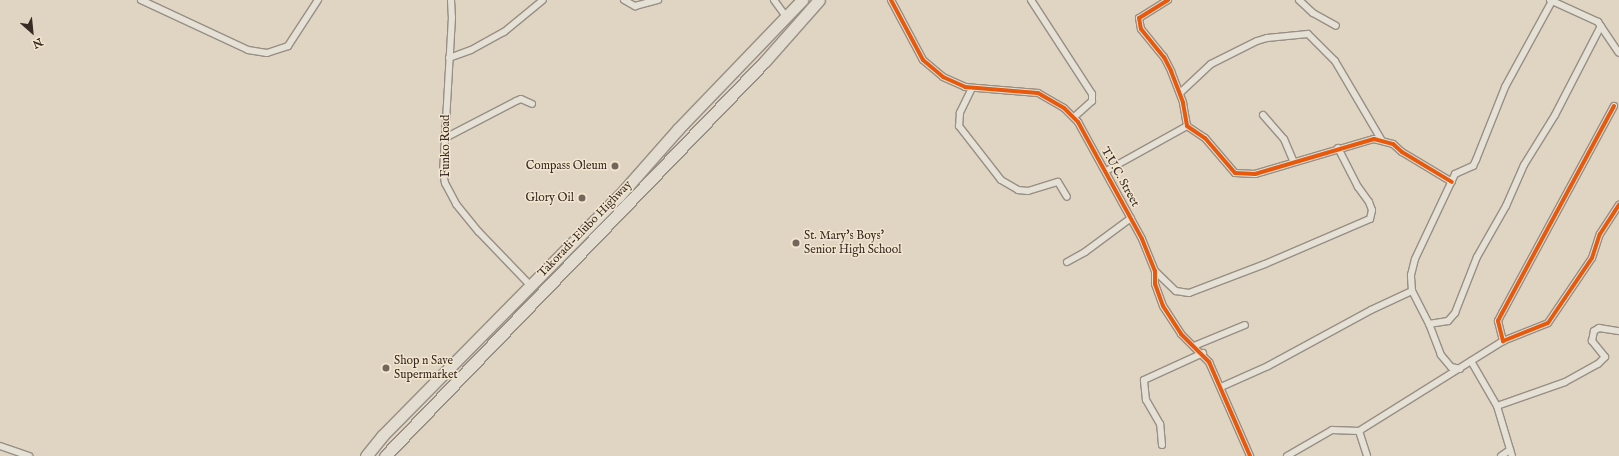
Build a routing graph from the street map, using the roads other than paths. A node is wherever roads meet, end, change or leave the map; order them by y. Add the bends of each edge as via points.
1 (141, 0) edge
2 (318, 0) edge
3 (451, 0) edge
4 (543, 0) edge
5 (624, 0) edge
6 (658, 0) edge
7 (774, 0) edge
8 (802, 0) edge
9 (819, 0) edge
10 (891, 0) edge
11 (1031, 0) edge
12 (1168, 0) edge
13 (1299, 0) edge
14 (1551, 0) edge
15 (786, 18) junction
16 (1336, 26) dead end
17 (1601, 26) junction
18 (1619, 53) edge
19 (449, 58) junction
20 (972, 88) junction
21 (1180, 92) junction
22 (532, 104) dead end
23 (1614, 106) dead end
24 (1262, 115) dead end
25 (1074, 117) junction
26 (1187, 126) junction
27 (445, 138) junction
28 (1381, 139) junction
29 (1338, 148) junction
30 (1294, 162) junction
31 (1106, 170) junction
32 (1452, 182) junction
33 (1067, 197) dead end
34 (1619, 205) edge
35 (1131, 218) junction
36 (1067, 262) dead end
37 (1155, 271) junction
38 (530, 285) junction
39 (1412, 291) junction
40 (1429, 324) junction
41 (1245, 325) dead end
42 (1619, 331) edge
43 (1503, 341) junction
44 (1194, 346) junction
45 (1203, 353) junction
46 (1471, 361) junction
47 (1460, 369) junction
48 (1221, 387) junction
49 (1497, 406) junction
50 (1359, 431) junction
51 (1162, 445) dead end
52 (0, 446) edge
53 (1511, 453) edge
54 (29, 456) edge
55 (366, 456) edge
56 (385, 456) edge
57 (1250, 456) edge
58 (1287, 456) edge
59 (1367, 456) edge
60 (1501, 456) edge

1 - 2 street via 248,50 267,53 288,46
3 - 19 street, Funko Road
4 - 19 street via 504,32
5 - 6 street via 641,6
7 - 15 street
8 - 15 highway, Takoradi-Elubo Highway
9 - 56 highway, Takoradi-Elubo Highway via 765,61
10 - 20 street, T.U.C. Street via 930,68 957,85
11 - 25 street via 1092,94 1092,101
12 - 21 street via 1139,18 1141,29 1164,57
13 - 16 street via 1313,13
14 - 17 street via 1594,19
14 - 32 street via 1505,87 1473,166 1455,174
15 - 38 highway, Takoradi-Elubo Highway via 678,129 619,196
17 - 18 street
17 - 40 street via 1555,115 1524,165 1506,206 1477,257 1455,313 1448,321
19 - 27 street, Funko Road
20 - 25 street, T.U.C. Street via 1038,93
20 - 33 street via 960,113 959,126 996,174 1008,186 1018,190 1028,191 1058,182
21 - 26 street
21 - 28 street via 1211,64 1257,41 1308,34 1335,61
22 - 27 street via 521,99
23 - 43 street via 1498,321
24 - 30 street via 1284,139
25 - 31 street, T.U.C. Street
26 - 30 street via 1205,138 1235,173 1255,174
26 - 31 street
27 - 38 street, Funko Road via 443,171 450,193 479,232
28 - 29 street via 1366,139
28 - 32 street
29 - 30 street
29 - 37 street via 1358,187 1369,202 1372,210 1370,219 1266,264 1189,293 1176,291
31 - 35 street, T.U.C. Street
32 - 39 street via 1416,259 1411,275
34 - 43 street via 1600,234 1590,262 1548,323
35 - 36 street
35 - 37 street, T.U.C. Street
37 - 44 street, T.U.C. Street via 1163,306 1181,334
38 - 55 highway, Takoradi-Elubo Highway via 382,436
39 - 40 street
39 - 48 street via 1371,310 1268,366
40 - 47 street via 1441,355 1451,367
41 - 44 street
42 - 49 street via 1599,328 1594,331 1592,341 1605,357 1598,364 1565,382
43 - 46 street
44 - 45 street, T.U.C. Street
45 - 48 street, T.U.C. Street
45 - 51 street via 1144,380 1146,400 1160,424
46 - 47 street
46 - 49 street
47 - 50 street
48 - 57 street, T.U.C. Street
49 - 53 street
50 - 58 street via 1332,430
50 - 59 street
52 - 54 street
53 - 60 street

